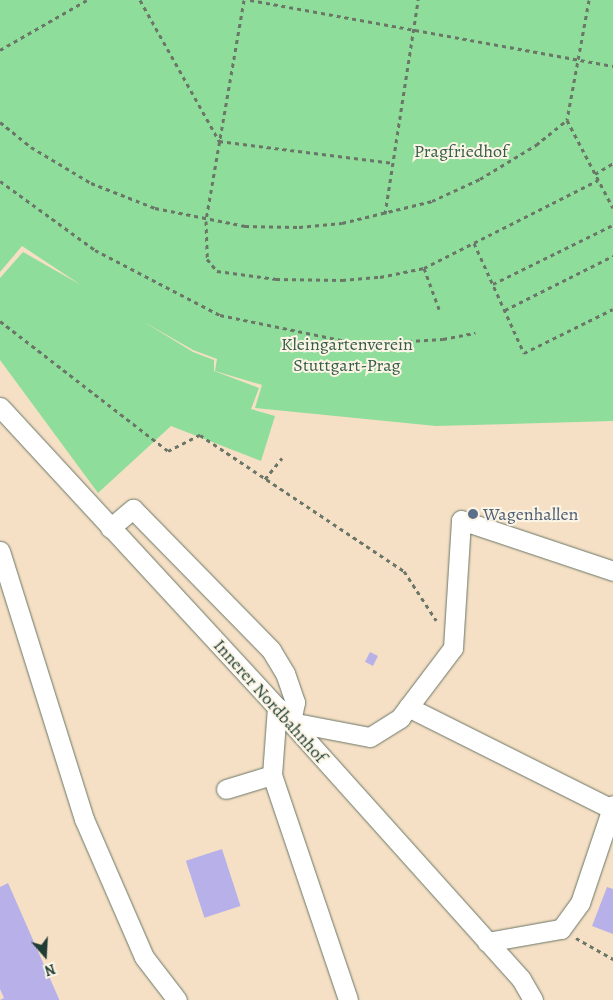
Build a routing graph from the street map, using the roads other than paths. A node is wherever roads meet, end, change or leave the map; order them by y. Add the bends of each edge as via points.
1 (0, 407) edge
2 (110, 528) junction
3 (0, 551) edge
4 (613, 571) edge
5 (277, 707) junction
6 (408, 707) junction
7 (291, 722) junction
8 (272, 775) junction
9 (226, 789) dead end
10 (612, 807) edge
11 (487, 942) junction
12 (177, 1000) edge
13 (348, 1000) edge
14 (533, 1000) edge

1 - 2 lane, Innerer Nordbahnhof
2 - 5 lane, Innerer Nordbahnhof
2 - 7 lane via 133,509 271,650 285,673 295,702
3 - 12 lane via 84,819 144,958
4 - 6 lane via 462,520 453,648
5 - 7 lane, Innerer Nordbahnhof
5 - 8 lane
6 - 7 lane via 400,718 370,737
6 - 10 lane
7 - 11 lane, Innerer Nordbahnhof
8 - 9 lane
8 - 13 lane
10 - 11 lane via 580,903 561,929
11 - 14 lane, Innerer Nordbahnhof via 521,979

